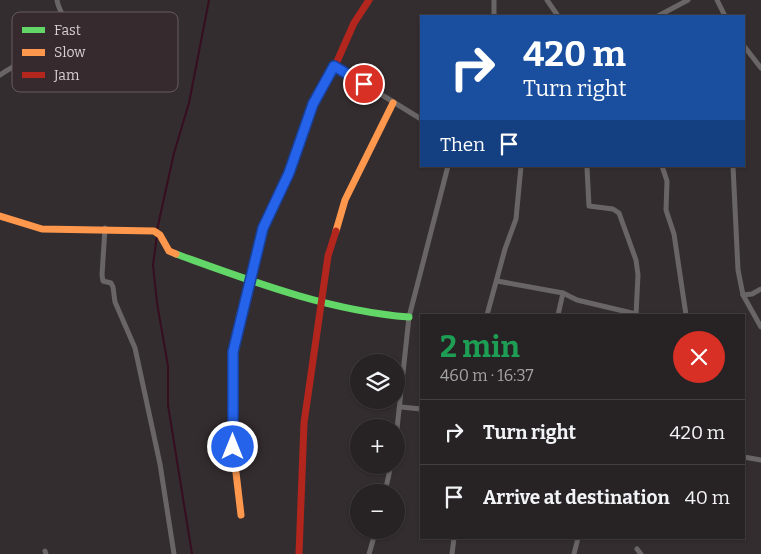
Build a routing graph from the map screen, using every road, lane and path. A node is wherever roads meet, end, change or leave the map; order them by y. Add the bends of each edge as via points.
1 (57, 0) edge
2 (369, 0) edge
3 (494, 0) edge
4 (688, 0) edge
5 (717, 0) edge
6 (549, 1) edge
7 (674, 3) edge
8 (62, 12) edge
9 (494, 15) edge
10 (557, 15) edge
11 (659, 15) edge
12 (724, 15) edge
13 (745, 47) edge
14 (12, 66) edge
15 (334, 66) junction
16 (761, 68) edge
17 (0, 75) edge
18 (393, 103) junction
19 (420, 119) edge
20 (448, 167) edge
21 (521, 167) edge
22 (662, 167) edge
23 (733, 167) edge
24 (587, 168) dead end
25 (0, 216) edge
26 (105, 228) junction
27 (251, 281) junction
28 (497, 281) junction
29 (761, 290) edge
30 (563, 293) junction
31 (743, 295) junction
32 (322, 301) junction
33 (487, 314) edge
34 (558, 314) edge
35 (632, 314) edge
36 (636, 314) edge
37 (686, 314) edge
38 (409, 317) junction
39 (761, 327) edge
40 (405, 362) edge
41 (405, 407) edge
42 (420, 409) edge
43 (745, 457) edge
44 (761, 460) edge
45 (241, 515) dead end
46 (373, 539) edge
47 (454, 539) edge
48 (578, 539) edge
49 (637, 549) dead end
50 (174, 554) edge
51 (299, 554) edge
52 (369, 554) edge
53 (452, 554) edge
54 (574, 554) edge
55 (641, 554) edge

1 - 8 street
2 - 15 street
3 - 9 street
4 - 7 street
5 - 12 street
6 - 10 street
7 - 11 street
13 - 16 street
14 - 17 street
15 - 18 street
15 - 27 street via 313,104 289,173 263,228
18 - 19 street
18 - 32 street via 345,200 328,256
20 - 38 street
21 - 28 street via 516,219
22 - 37 street via 667,181 666,210 674,234
23 - 31 street via 738,270
24 - 36 street via 588,206 616,210 630,242 638,275
25 - 26 street via 42,229
26 - 27 street via 157,233 169,251
26 - 50 street via 103,281 114,287 115,302 135,348 160,464
27 - 32 street
27 - 45 street via 240,314 233,352 233,447
28 - 30 street
28 - 33 street
29 - 31 street
30 - 34 street
30 - 35 street via 577,300
31 - 39 street
32 - 38 street via 382,315
32 - 51 street via 304,423
38 - 40 street
41 - 42 street
43 - 44 street
46 - 52 street
47 - 53 street
48 - 54 street
49 - 55 street

